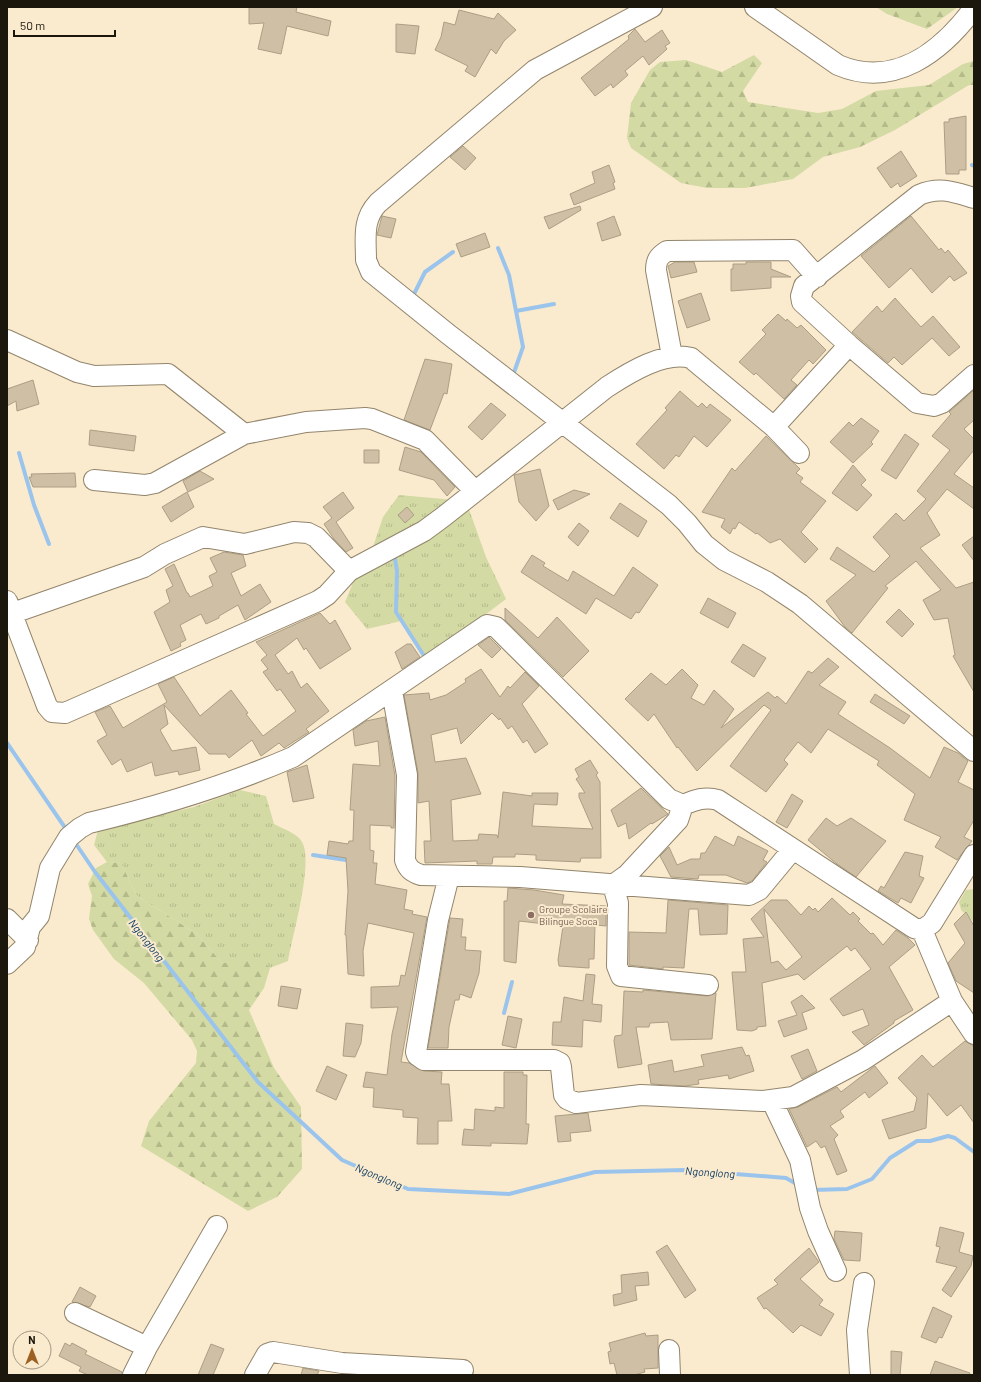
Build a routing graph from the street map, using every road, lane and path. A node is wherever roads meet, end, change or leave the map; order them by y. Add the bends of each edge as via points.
1 (652, 7) edge
2 (755, 7) edge
3 (974, 8) edge
4 (974, 198) edge
5 (817, 277) junction
6 (7, 340) edge
7 (849, 345) junction
8 (672, 356) junction
9 (974, 375) edge
10 (562, 422) junction
11 (774, 427) junction
12 (244, 434) junction
13 (799, 453) dead end
14 (94, 480) dead end
15 (475, 491) junction
16 (348, 571) junction
17 (10, 607) edge
18 (392, 691) junction
19 (974, 751) edge
20 (683, 805) junction
21 (793, 849) junction
22 (974, 855) edge
23 (449, 876) junction
24 (613, 885) junction
25 (7, 919) edge
26 (922, 930) junction
27 (28, 940) junction
28 (7, 964) edge
29 (708, 985) dead end
30 (952, 1001) junction
31 (974, 1034) edge
32 (772, 1101) junction
33 (217, 1226) dead end
34 (836, 1271) dead end
35 (864, 1283) dead end
36 (75, 1312) dead end
37 (147, 1347) junction
38 (669, 1350) dead end
39 (463, 1370) dead end
40 (133, 1375) edge
41 (255, 1375) edge
42 (670, 1375) edge
43 (860, 1375) edge

1 - 10 street via 535,70 378,203 368,216 366,260 371,272
2 - 3 street via 838,65 866,74 894,70 928,55 954,32
4 - 5 street via 939,189 919,195
5 - 7 street via 804,286 802,302
5 - 8 street via 793,250 667,251 661,254 656,261 656,270
6 - 12 street via 77,372 94,376 168,374
7 - 9 street via 917,403 925,405 934,406 942,403
7 - 11 street
8 - 10 street via 621,378
8 - 11 street via 691,358
10 - 15 street
10 - 19 street via 669,505 704,544 724,560 767,582 800,604
11 - 13 street
12 - 14 street via 155,483 145,485
12 - 15 street via 306,422 372,419 425,440
15 - 16 street via 424,531
16 - 17 street via 316,537 308,533 294,532 245,544 203,537 165,554 144,567
16 - 17 street via 327,595 318,601 65,713 52,712 47,706
18 - 20 street via 483,627 492,626 669,799
18 - 23 street via 407,775 407,867 421,875
18 - 27 street via 293,757 261,771 162,805 89,823 80,828 69,837 50,868 39,916 30,927
20 - 21 street via 709,797 718,800
20 - 24 street via 678,820 627,875
21 - 24 street via 760,890 749,895
21 - 26 street via 914,928
22 - 26 street via 932,923
23 - 24 street via 520,877
23 - 32 street via 438,920 416,1052 420,1058 554,1060 560,1063 564,1095 576,1103 641,1095
24 - 29 street via 618,903 617,966 621,976
25 - 27 street
26 - 30 street
27 - 28 street via 25,947
30 - 31 street
30 - 32 street via 863,1060 793,1097
32 - 34 street via 800,1160 810,1208
33 - 37 street
35 - 43 street via 857,1330
36 - 37 street
37 - 40 street
38 - 42 street
39 - 41 street via 342,1363 273,1352 267,1354

